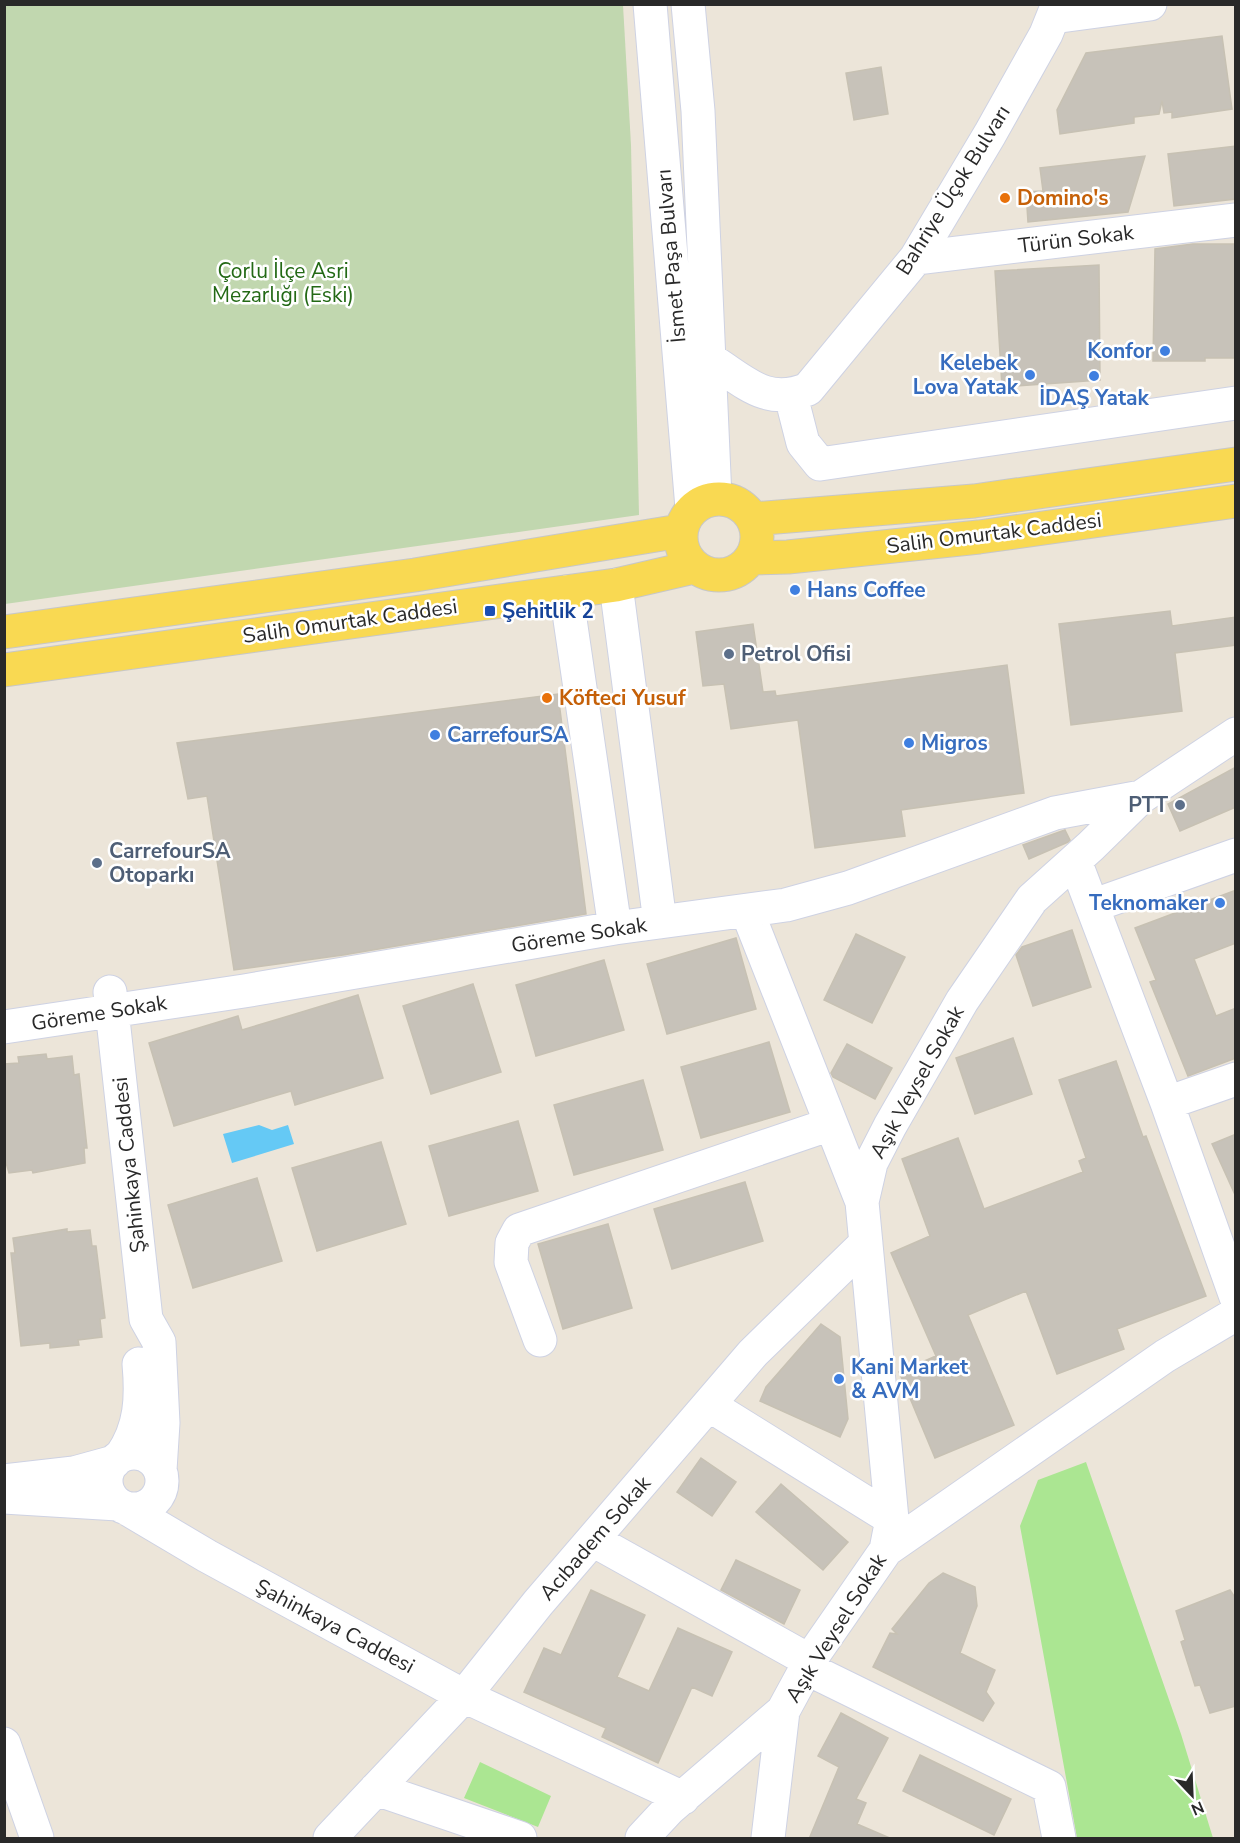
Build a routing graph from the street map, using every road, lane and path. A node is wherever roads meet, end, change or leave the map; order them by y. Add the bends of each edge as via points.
1 (650, 4) edge
2 (688, 4) edge
3 (1150, 4) edge
4 (1056, 10) edge
5 (1236, 220) edge
6 (915, 258) junction
7 (709, 358) junction
8 (791, 396) junction
9 (1236, 403) edge
10 (1236, 464) edge
11 (1236, 501) edge
12 (696, 512) junction
13 (753, 519) junction
14 (751, 558) junction
15 (694, 567) junction
16 (616, 585) junction
17 (566, 592) junction
18 (4, 632) edge
19 (4, 670) edge
20 (1236, 734) edge
21 (1141, 797) junction
22 (1236, 855) edge
23 (1075, 861) junction
24 (1092, 906) junction
25 (747, 911) junction
26 (660, 922) junction
27 (615, 928) junction
28 (111, 1001) junction
29 (4, 1027) edge
30 (1236, 1078) edge
31 (1167, 1103) junction
32 (831, 1124) junction
33 (862, 1202) junction
34 (866, 1243) junction
35 (1236, 1297) edge
36 (1236, 1314) edge
37 (146, 1319) junction
38 (540, 1340) dead end
39 (709, 1405) junction
40 (118, 1459) junction
41 (161, 1474) junction
42 (4, 1481) edge
43 (4, 1497) edge
44 (122, 1506) junction
45 (889, 1535) junction
46 (592, 1540) junction
47 (207, 1556) junction
48 (808, 1664) junction
49 (464, 1695) junction
50 (783, 1711) junction
51 (4, 1744) edge
52 (376, 1789) junction
53 (683, 1798) junction
54 (37, 1839) edge
55 (330, 1839) edge
56 (520, 1839) edge
57 (642, 1839) edge
58 (768, 1839) edge
59 (1059, 1839) edge

1 - 12 street, İsmet Paşa Bulvarı
2 - 7 street, İsmet Paşa Bulvarı via 698,111
3 - 4 street
4 - 6 street, Bahriye Üçok Bulvarı via 990,134
5 - 6 street, Türün Sokak
6 - 8 street, Bahriye Üçok Bulvarı via 808,389
7 - 8 street via 769,396
7 - 12 street, İsmet Paşa Bulvarı
8 - 9 street via 803,443 820,464
10 - 13 main road, Salih Omurtak Caddesi via 974,501
11 - 14 main road, Salih Omurtak Caddesi via 979,537
12 - 13 main road via 739,504
12 - 15 main road via 680,544
12 - 18 main road, Salih Omurtak Caddesi via 415,575
13 - 14 main road via 757,534
14 - 15 main road via 737,570 719,576
15 - 16 main road, Salih Omurtak Caddesi
16 - 17 main road, Salih Omurtak Caddesi
16 - 26 street
17 - 19 main road, Salih Omurtak Caddesi
17 - 27 street
20 - 21 street, Aşık Veysel Sokak
21 - 23 street, Aşık Veysel Sokak
21 - 25 street, Göreme Sokak via 1055,813 848,888
22 - 24 street
23 - 24 street
23 - 33 street, Aşık Veysel Sokak via 1032,899 962,1001 871,1163
24 - 31 street
25 - 26 street, Göreme Sokak
25 - 32 street
26 - 27 street, Göreme Sokak
27 - 28 street, Göreme Sokak via 428,961
28 - 29 street, Göreme Sokak
28 - 37 street, Şahinkaya Caddesi
30 - 31 street
31 - 35 street
32 - 33 street
32 - 38 street via 519,1230 512,1243 511,1262
33 - 34 street, Aşık Veysel Sokak
34 - 39 street, Acıbadem Sokak via 753,1353
34 - 45 street, Aşık Veysel Sokak
36 - 45 street
37 - 40 street via 137,1346 141,1393 137,1423 131,1443
37 - 41 street via 159,1342
39 - 45 street
39 - 46 street, Acıbadem Sokak
40 - 41 street via 140,1454 155,1462
40 - 42 street via 74,1473
40 - 44 street via 106,1479 111,1497
41 - 44 street via 161,1487 152,1502 136,1509
41 - 47 street
43 - 44 street
44 - 47 street, Şahinkaya Caddesi
45 - 48 street, Aşık Veysel Sokak
46 - 48 street
46 - 49 street, Acıbadem Sokak
47 - 49 street, Şahinkaya Caddesi
48 - 50 street, Aşık Veysel Sokak
48 - 59 street via 1049,1787
49 - 52 street, Acıbadem Sokak
49 - 53 street, Şahinkaya Caddesi
50 - 53 street
50 - 58 street, Aşık Veysel Sokak
51 - 54 street
52 - 55 street, Acıbadem Sokak
52 - 56 street
53 - 57 street

